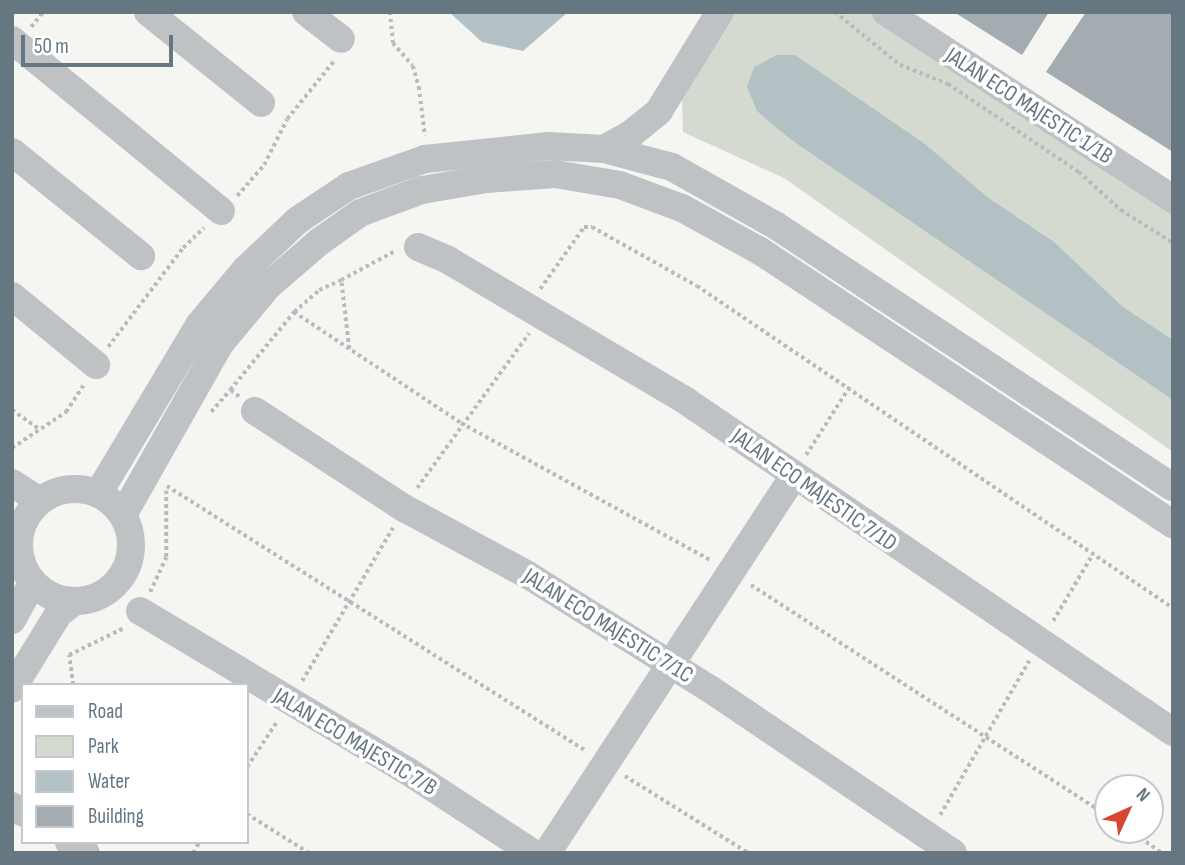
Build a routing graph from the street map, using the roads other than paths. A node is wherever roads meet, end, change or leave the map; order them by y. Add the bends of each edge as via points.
1 (148, 12) edge
2 (306, 12) edge
3 (720, 12) edge
4 (886, 12) edge
5 (341, 39) road end
6 (12, 40) edge
7 (261, 103) dead end
8 (659, 111) junction
9 (604, 149) junction
10 (12, 152) edge
11 (672, 167) junction
12 (1173, 199) edge
13 (221, 211) road end
14 (418, 247) road end
15 (141, 256) dead end
16 (12, 296) edge
17 (96, 365) road end
18 (255, 411) road end
19 (793, 477) junction
20 (12, 483) edge
21 (1173, 487) edge
22 (98, 494) junction
23 (40, 501) junction
24 (123, 515) junction
25 (1173, 524) edge
26 (16, 532) edge
27 (33, 582) junction
28 (75, 601) junction
29 (140, 611) dead end
30 (12, 620) edge
31 (670, 664) junction
32 (12, 689) edge
33 (1173, 732) edge
34 (533, 853) edge
35 (547, 853) edge
36 (953, 853) edge

1 - 7 street
2 - 5 street
3 - 8 street
4 - 12 street, JALAN ECO MAJESTIC 1/1B
6 - 13 street
8 - 9 street
8 - 11 street via 658,134
9 - 11 street
9 - 22 street via 494,149 425,159 349,186 298,220 246,269 199,325
10 - 15 street
11 - 21 street via 775,225
14 - 19 street, JALAN ECO MAJESTIC 7/1D via 448,260 686,401
16 - 17 street
18 - 31 street, JALAN ECO MAJESTIC 7/1C via 404,508 528,575
19 - 31 street
19 - 33 street, JALAN ECO MAJESTIC 7/1D
20 - 23 street
22 - 23 street via 68,489
22 - 24 street
23 - 26 street
24 - 25 street via 219,345 267,287 319,242 360,213 422,190 555,174 620,185 682,208 760,251
24 - 28 street via 131,548 119,579 92,598
26 - 27 street
27 - 28 street via 58,598
27 - 30 street
28 - 32 street via 58,613
29 - 34 street, JALAN ECO MAJESTIC 7/B
31 - 35 street
31 - 36 street, JALAN ECO MAJESTIC 7/1C

